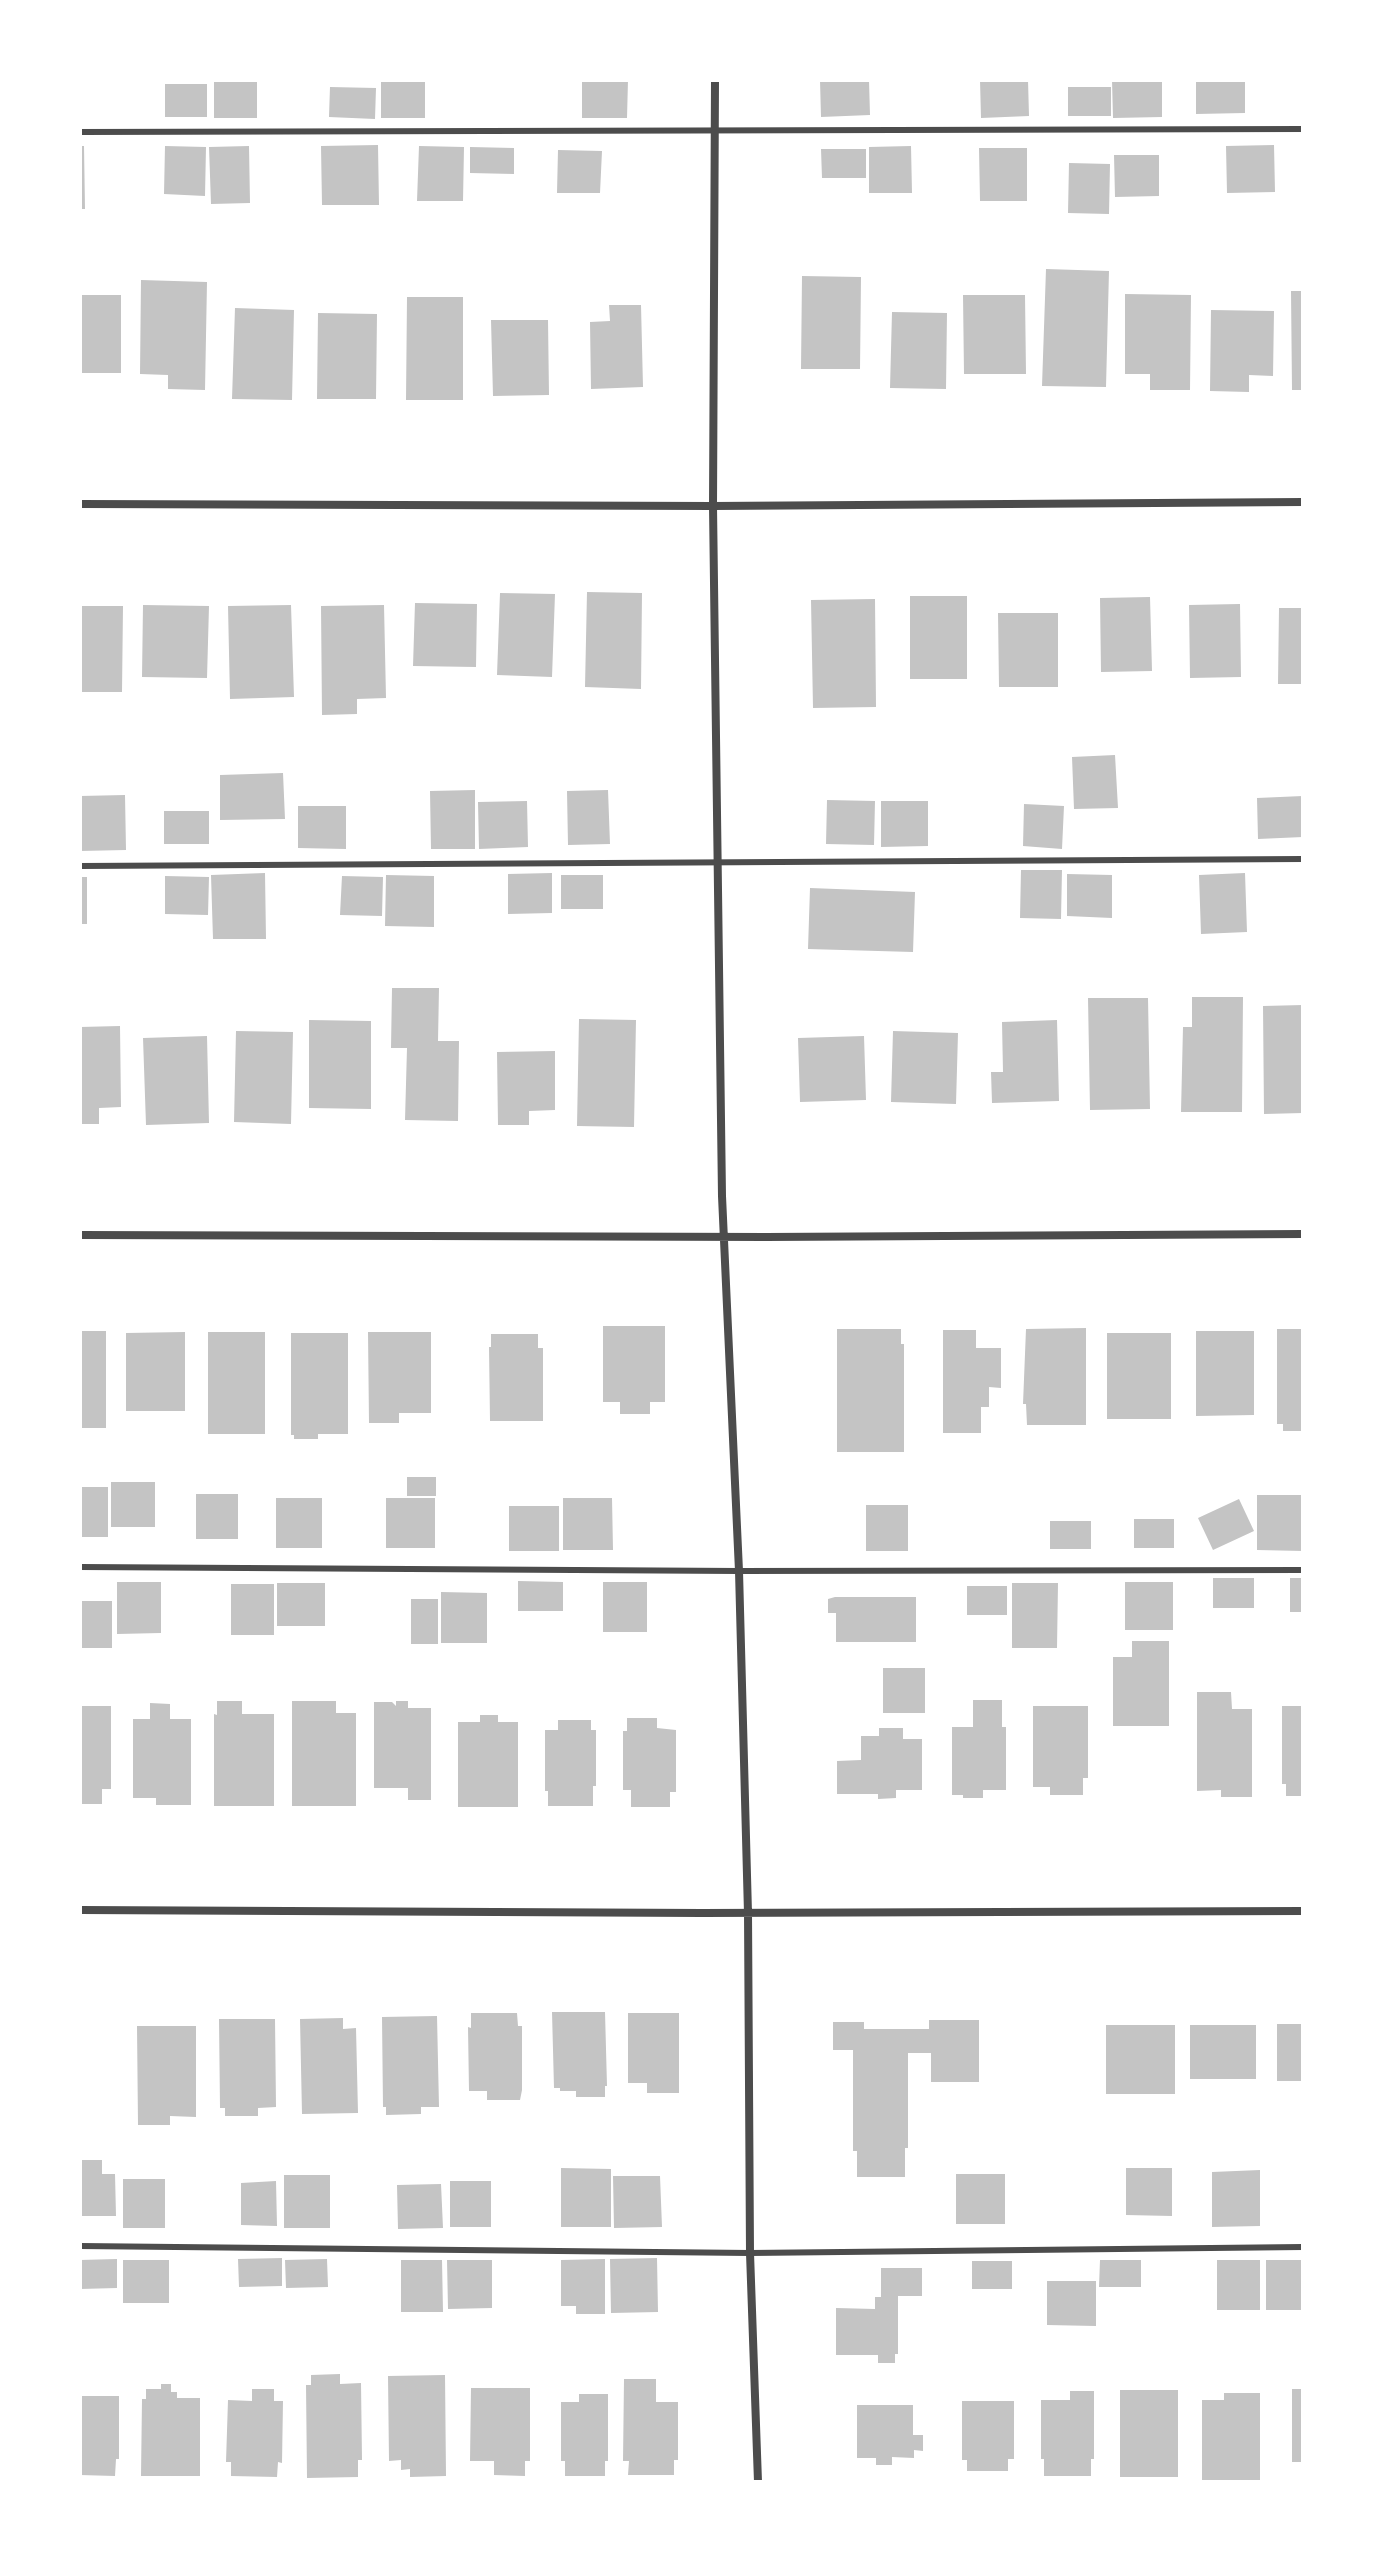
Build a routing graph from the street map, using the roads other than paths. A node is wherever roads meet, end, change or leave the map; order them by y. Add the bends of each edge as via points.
1 (715, 80) edge
2 (1303, 129) edge
3 (716, 130) junction
4 (80, 132) edge
5 (1303, 502) edge
6 (80, 504) edge
7 (713, 506) junction
8 (1303, 859) edge
9 (718, 861) junction
10 (80, 866) edge
11 (1303, 1234) edge
12 (80, 1235) edge
13 (724, 1237) junction
14 (80, 1567) edge
15 (1303, 1570) edge
16 (739, 1571) junction
17 (80, 1910) edge
18 (1303, 1911) edge
19 (748, 1913) junction
20 (80, 2246) edge
21 (1303, 2247) edge
22 (750, 2253) junction
23 (758, 2482) edge

1 - 3 street
2 - 3 lane
3 - 4 lane
3 - 7 street
5 - 7 street
6 - 7 street
7 - 9 street
8 - 9 lane
9 - 10 lane
9 - 13 street
11 - 13 street
12 - 13 street
13 - 16 street
14 - 16 lane
15 - 16 lane
16 - 19 street
17 - 19 street
18 - 19 street
19 - 22 street
20 - 22 lane
21 - 22 lane
22 - 23 street

